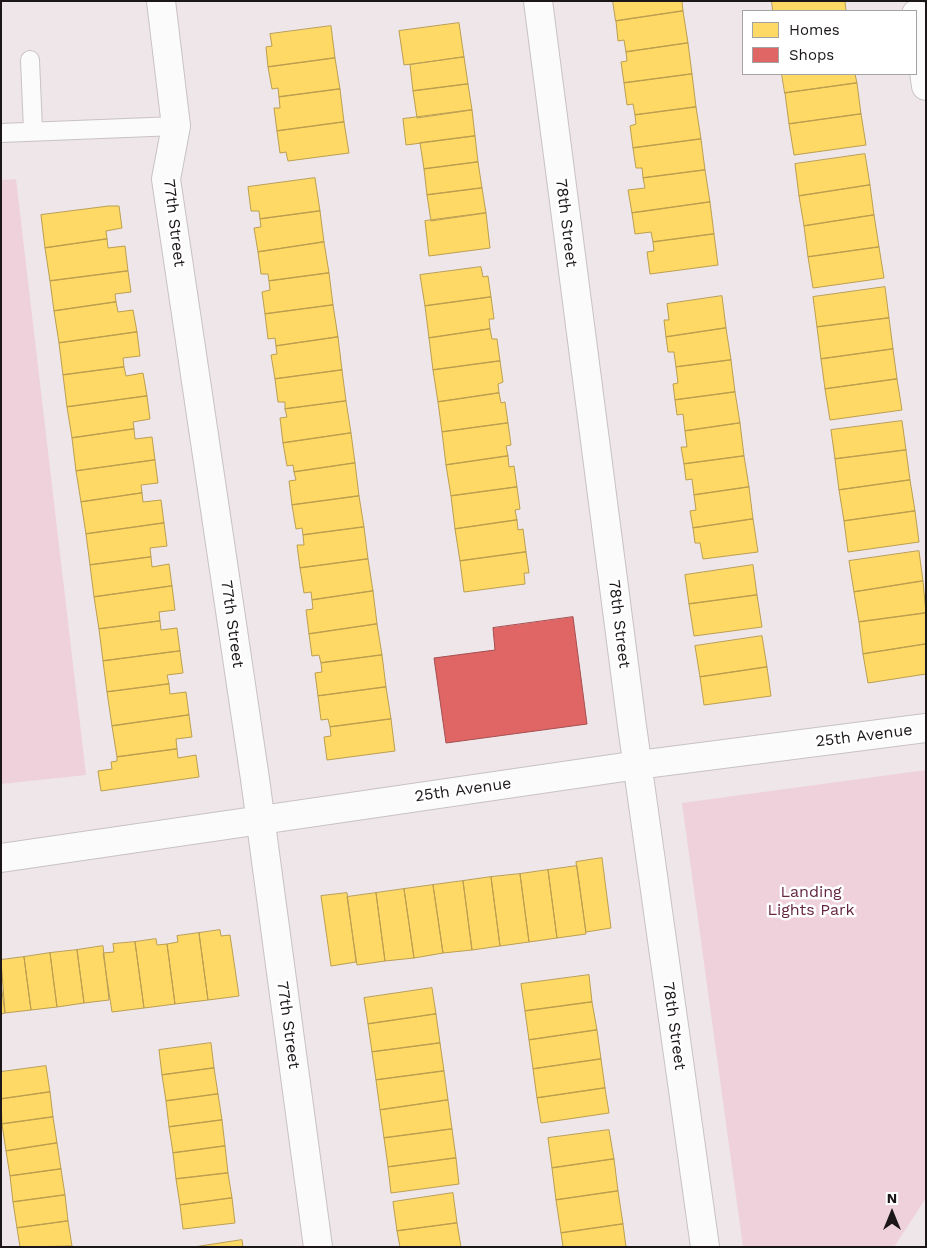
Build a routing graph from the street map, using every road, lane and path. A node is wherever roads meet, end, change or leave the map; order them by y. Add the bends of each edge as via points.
1 (161, 1) edge
2 (538, 1) edge
3 (917, 20) edge
4 (30, 60) dead end
5 (926, 86) edge
6 (176, 126) junction
7 (33, 130) junction
8 (1, 133) edge
9 (926, 728) edge
10 (638, 765) junction
11 (260, 819) junction
12 (1, 858) edge
13 (318, 1247) edge
14 (705, 1247) edge

1 - 6 street, 77th Street
2 - 10 street, 78th Street
3 - 5 street
4 - 7 lane
6 - 7 lane
6 - 11 street, 77th Street via 166,179
7 - 8 lane
9 - 10 street, 25th Avenue
10 - 11 street, 25th Avenue
10 - 14 street, 78th Street
11 - 12 street, 25th Avenue
11 - 13 street, 77th Street

